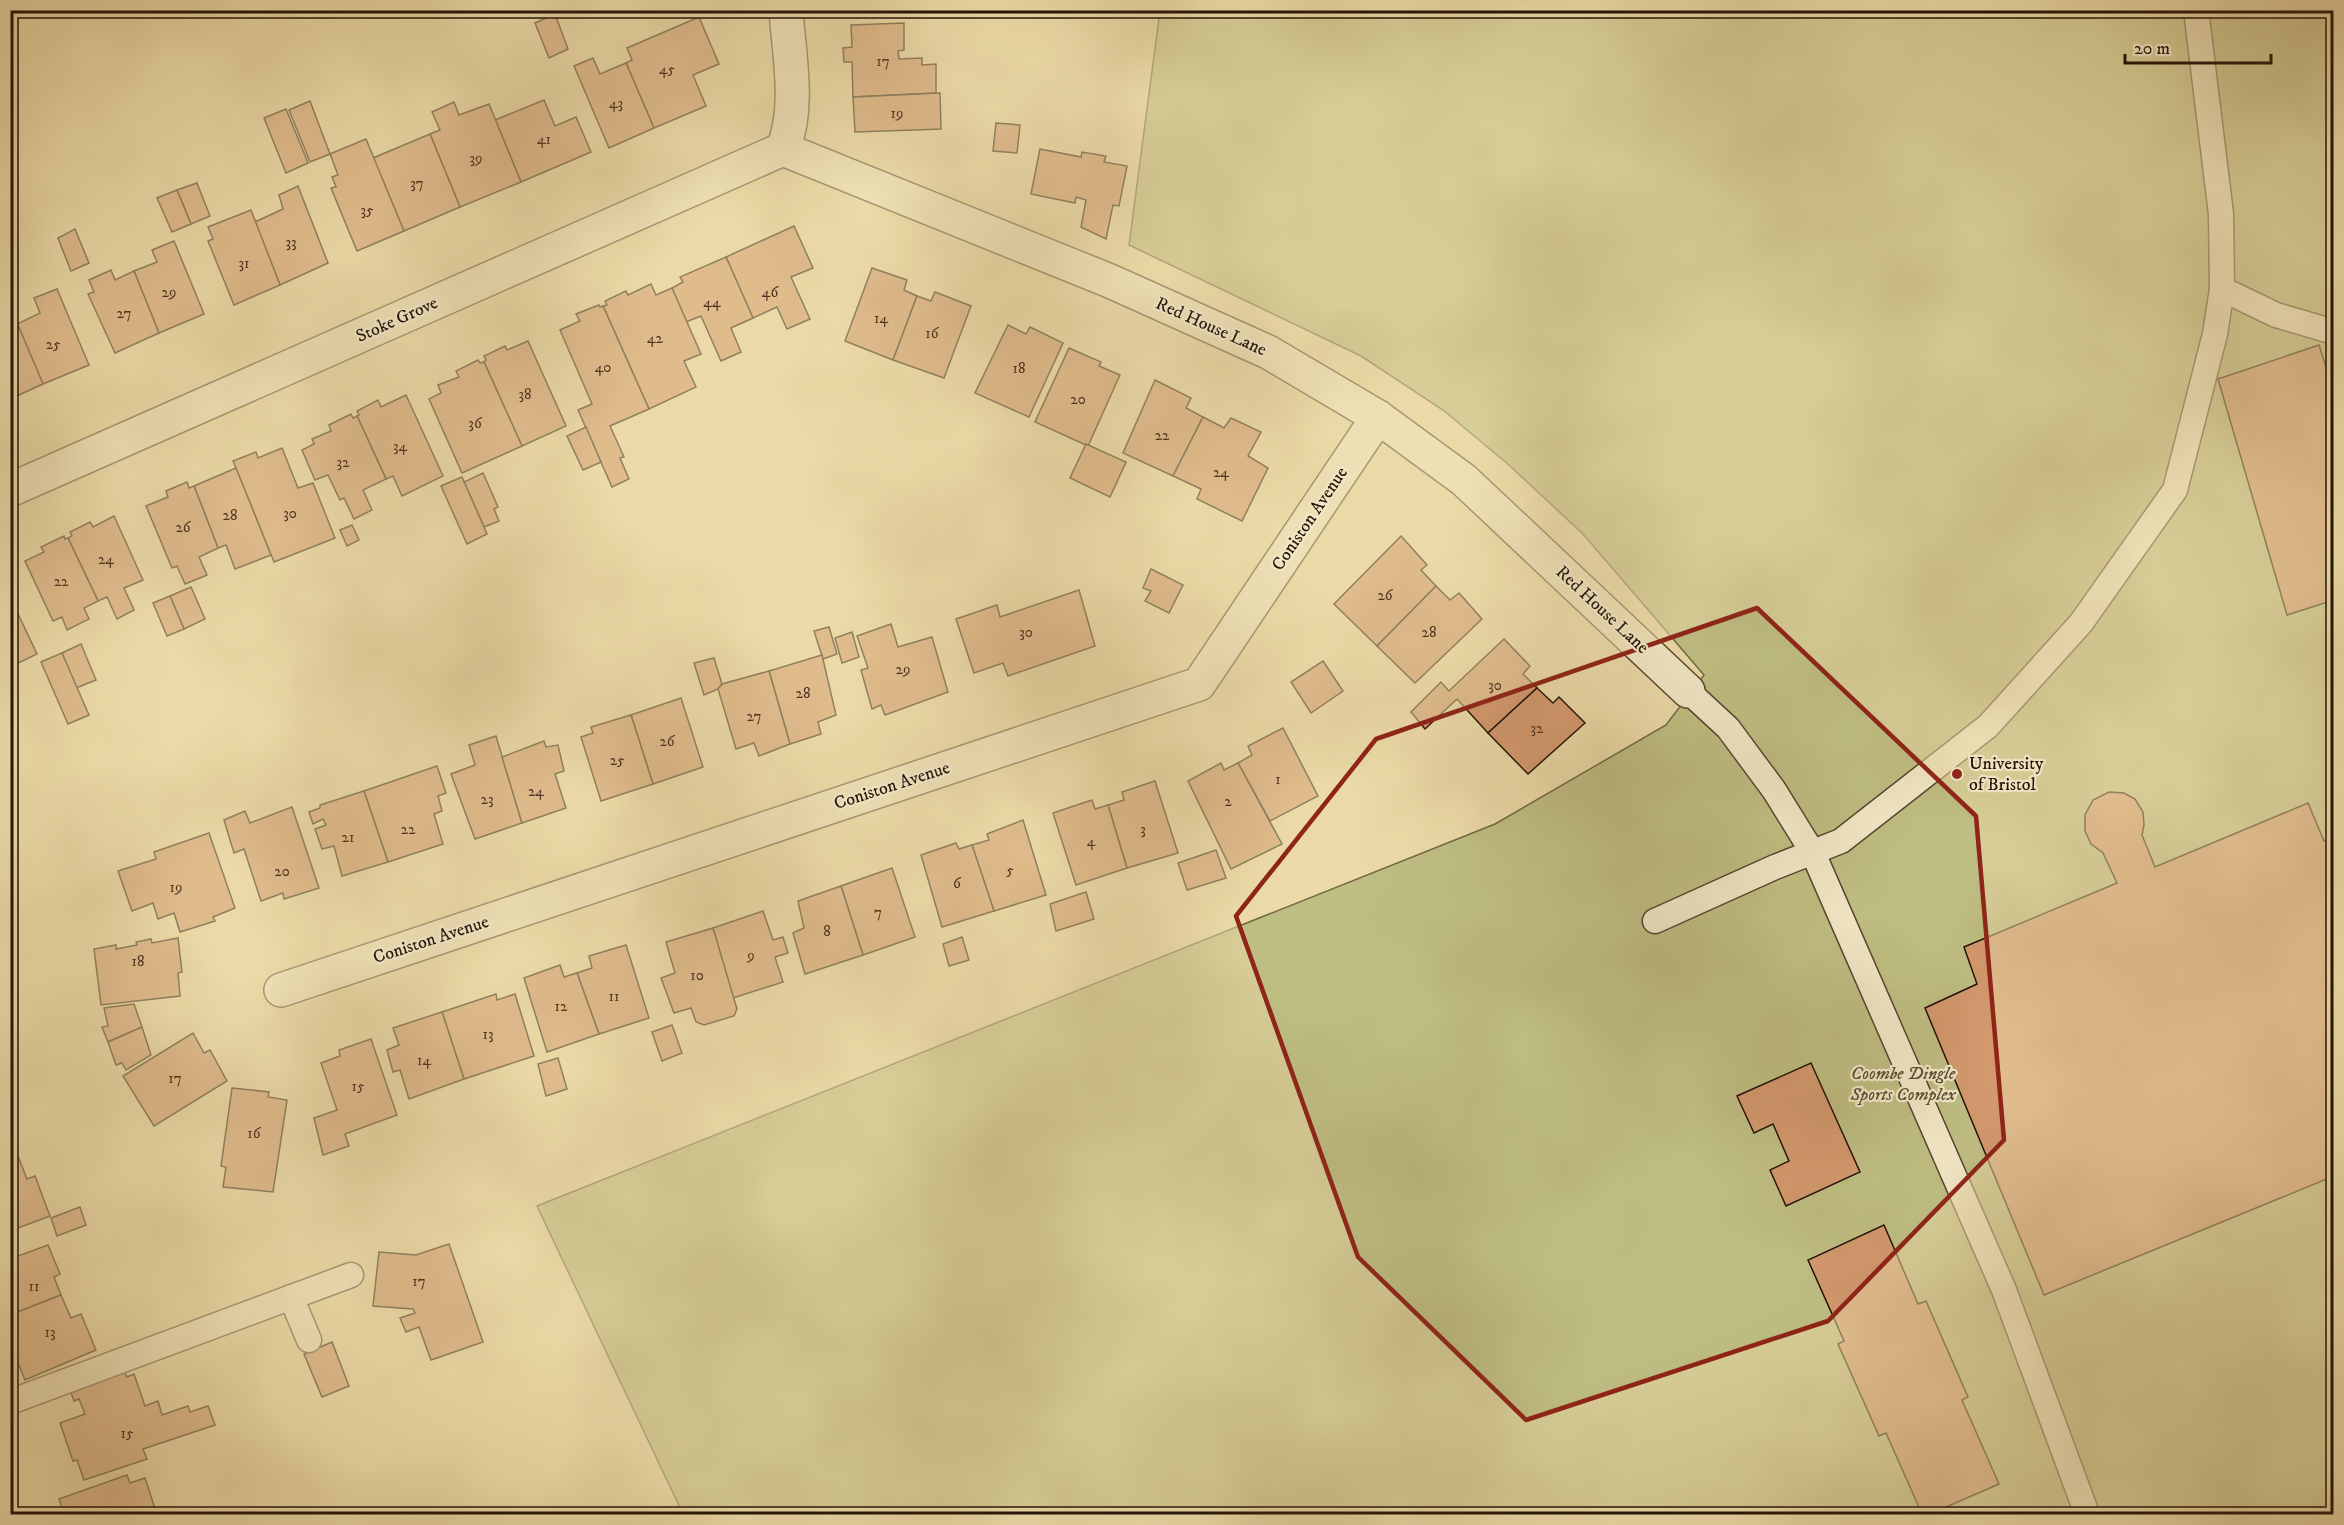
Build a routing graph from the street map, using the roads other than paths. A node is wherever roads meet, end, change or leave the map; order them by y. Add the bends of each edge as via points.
1 (786, 10) edge
2 (2196, 10) edge
3 (783, 150) junction
4 (2222, 289) junction
5 (2334, 332) edge
6 (1378, 417) junction
7 (10, 490) edge
8 (1688, 691) joint
9 (1813, 853) junction
10 (1655, 921) dead end
11 (280, 990) dead end
12 (351, 1275) dead end
13 (291, 1297) junction
14 (309, 1340) dead end
15 (10, 1402) edge
16 (2087, 1515) edge

1 - 3 street via 793,109
2 - 4 lane via 2221,214
3 - 6 street, Red House Lane via 1110,281 1258,347
3 - 7 street, Stoke Grove
4 - 5 lane via 2276,315
4 - 9 lane via 2215,334 2175,490 2087,614 1988,726 1840,841
6 - 8 street, Red House Lane via 1464,480
6 - 11 street, Coniston Avenue via 1199,684
8 - 9 lane via 1728,728 1774,790
9 - 10 lane
9 - 16 lane via 2004,1290
12 - 13 lane
13 - 14 lane
13 - 15 lane

